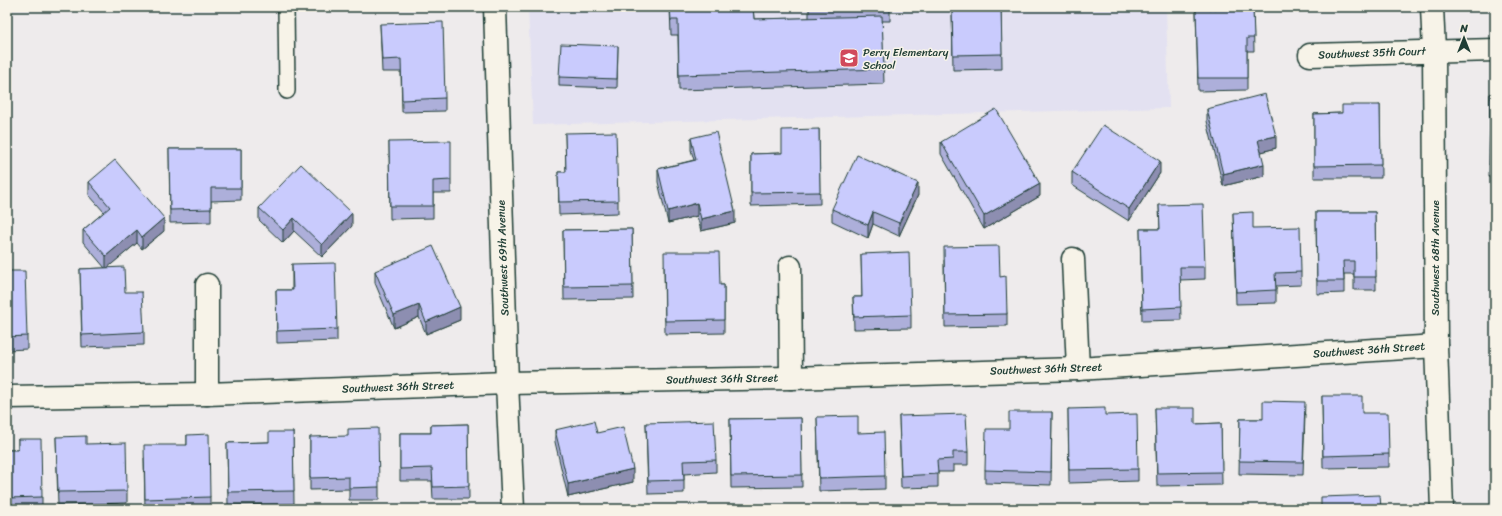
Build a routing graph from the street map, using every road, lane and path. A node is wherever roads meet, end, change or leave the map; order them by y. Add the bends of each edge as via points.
1 (286, 7) edge
2 (495, 7) edge
3 (1432, 7) edge
4 (1495, 50) edge
5 (1434, 51) junction
6 (1310, 56) dead end
7 (287, 91) dead end
8 (1073, 259) dead end
9 (790, 266) dead end
10 (207, 284) dead end
11 (1436, 346) junction
12 (1078, 369) junction
13 (791, 378) junction
14 (507, 383) junction
15 (207, 394) junction
16 (7, 397) edge
17 (513, 509) edge
18 (1442, 509) edge

1 - 7 lane
2 - 14 street, Southwest 69th Avenue
3 - 5 street, Southwest 68th Avenue
4 - 5 street, Southwest 35th Court
5 - 6 street, Southwest 35th Court
5 - 11 street, Southwest 68th Avenue
8 - 12 street
9 - 13 street
10 - 15 street
11 - 12 street, Southwest 36th Street
11 - 18 street, Southwest 68th Avenue
12 - 13 street, Southwest 36th Street
13 - 14 street, Southwest 36th Street
14 - 15 street, Southwest 36th Street
14 - 17 street, Southwest 69th Avenue
15 - 16 street, Southwest 36th Street

